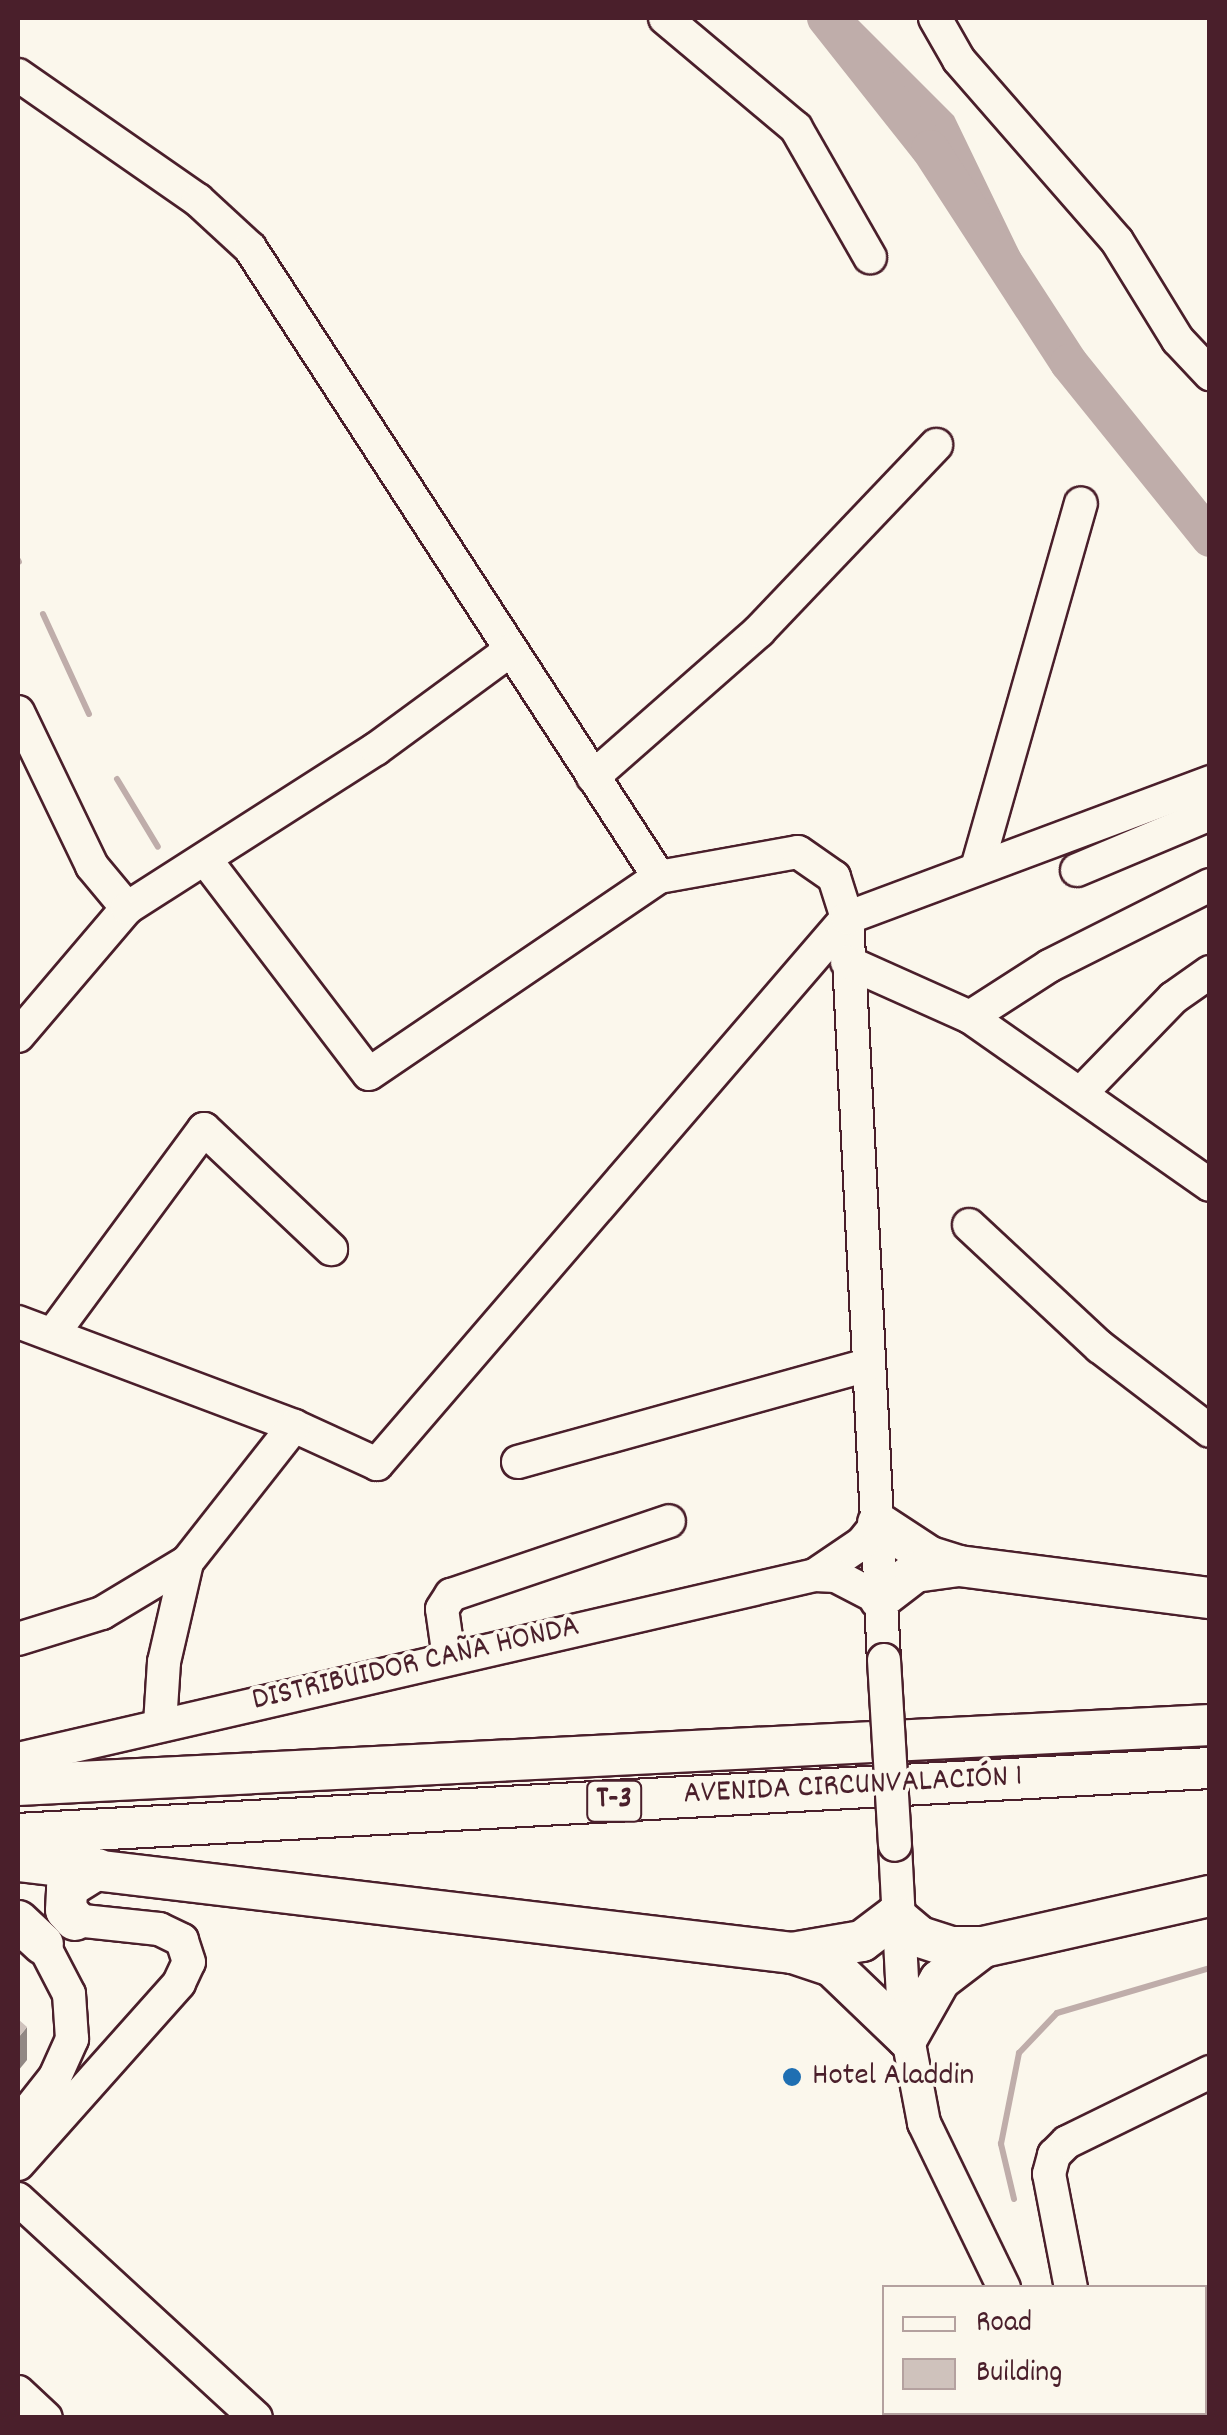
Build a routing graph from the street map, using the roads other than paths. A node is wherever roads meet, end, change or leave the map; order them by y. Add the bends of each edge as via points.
1 (665, 18) edge
2 (935, 18) edge
3 (18, 75) edge
4 (870, 257) dead end
5 (1210, 374) edge
6 (936, 445) dead end
7 (1081, 504) dead end
8 (512, 650) junction
9 (18, 712) edge
10 (593, 777) junction
11 (1210, 782) edge
12 (1210, 814) edge
13 (205, 859) junction
14 (978, 868) junction
15 (1077, 870) dead end
16 (659, 877) junction
17 (1210, 885) edge
18 (127, 908) junction
19 (847, 918) junction
20 (847, 962) junction
21 (1210, 972) edge
22 (970, 1017) junction
23 (18, 1036) edge
24 (1082, 1092) junction
25 (1210, 1185) edge
26 (969, 1225) dead end
27 (331, 1249) dead end
28 (18, 1322) edge
29 (55, 1332) junction
30 (867, 1365) junction
31 (294, 1426) junction
32 (1210, 1431) edge
33 (518, 1462) dead end
34 (669, 1521) dead end
35 (878, 1523) junction
36 (187, 1562) junction
37 (959, 1566) junction
38 (815, 1575) junction
39 (1210, 1598) edge
40 (880, 1599) junction
41 (18, 1638) edge
42 (449, 1658) junction
43 (160, 1724) junction
44 (1210, 1725) edge
45 (18, 1759) edge
46 (1210, 1768) edge
47 (18, 1785) edge
48 (18, 1834) edge
49 (18, 1861) edge
50 (98, 1868) junction
51 (1210, 1896) edge
52 (895, 1916) junction
53 (45, 1928) edge
54 (983, 1946) junction
55 (792, 1953) junction
56 (907, 2038) junction
57 (1210, 2072) edge
58 (18, 2124) edge
59 (18, 2164) edge
60 (18, 2198) edge
61 (1003, 2285) edge
62 (1070, 2285) edge
63 (18, 2392) edge
64 (46, 2418) edge
65 (256, 2418) edge

1 - 4 street via 796,128
2 - 5 street via 959,60 1117,241 1178,340
3 - 8 street via 198,200 250,248
6 - 10 street via 759,631
7 - 14 street
8 - 10 street
8 - 13 street via 376,749
9 - 18 street via 92,866
10 - 16 street
11 - 14 street
12 - 15 street
13 - 16 street via 369,1074
13 - 18 street
14 - 19 street
16 - 19 street via 798,852 834,878
17 - 22 street via 1049,966
18 - 23 street
19 - 20 street
19 - 31 street via 377,1464
20 - 22 street
20 - 30 street
21 - 24 street via 1173,998
22 - 24 street
24 - 25 street
26 - 32 street via 1100,1347
27 - 29 street via 204,1129
28 - 29 street
29 - 31 street
30 - 33 street
30 - 35 street
31 - 36 street
34 - 42 street via 451,1595 442,1609
35 - 37 main road via 930,1557
35 - 38 street, DISTRIBUIDOR CAÑA HONDA
35 - 40 street
36 - 41 street via 102,1614
36 - 43 street via 164,1662
37 - 39 main road
37 - 40 main road via 916,1572
38 - 40 street, DISTRIBUIDOR CAÑA HONDA via 836,1576
38 - 42 street, DISTRIBUIDOR CAÑA HONDA
40 - 52 street, bridge
42 - 43 street, DISTRIBUIDOR CAÑA HONDA
43 - 45 street, DISTRIBUIDOR CAÑA HONDA
44 - 47 main road, AVENIDA CIRCUNVALACIÓN 1 / T-3
46 - 48 main road, AVENIDA CIRCUNVALACIÓN 1 / T-3
49 - 50 main road
50 - 53 main road via 66,1888 66,1910
50 - 55 main road via 372,1907
51 - 54 main road
52 - 54 main road via 920,1937 950,1947
52 - 55 main road via 862,1941
52 - 56 street
53 - 58 street via 69,1994 72,2039 55,2077
53 - 59 street via 158,1929 182,1940 189,1962 179,1983
54 - 56 main road via 940,1980
55 - 56 main road via 832,1966
56 - 61 street via 924,2124
57 - 62 street via 1054,2155 1049,2174
60 - 65 street
63 - 64 street

